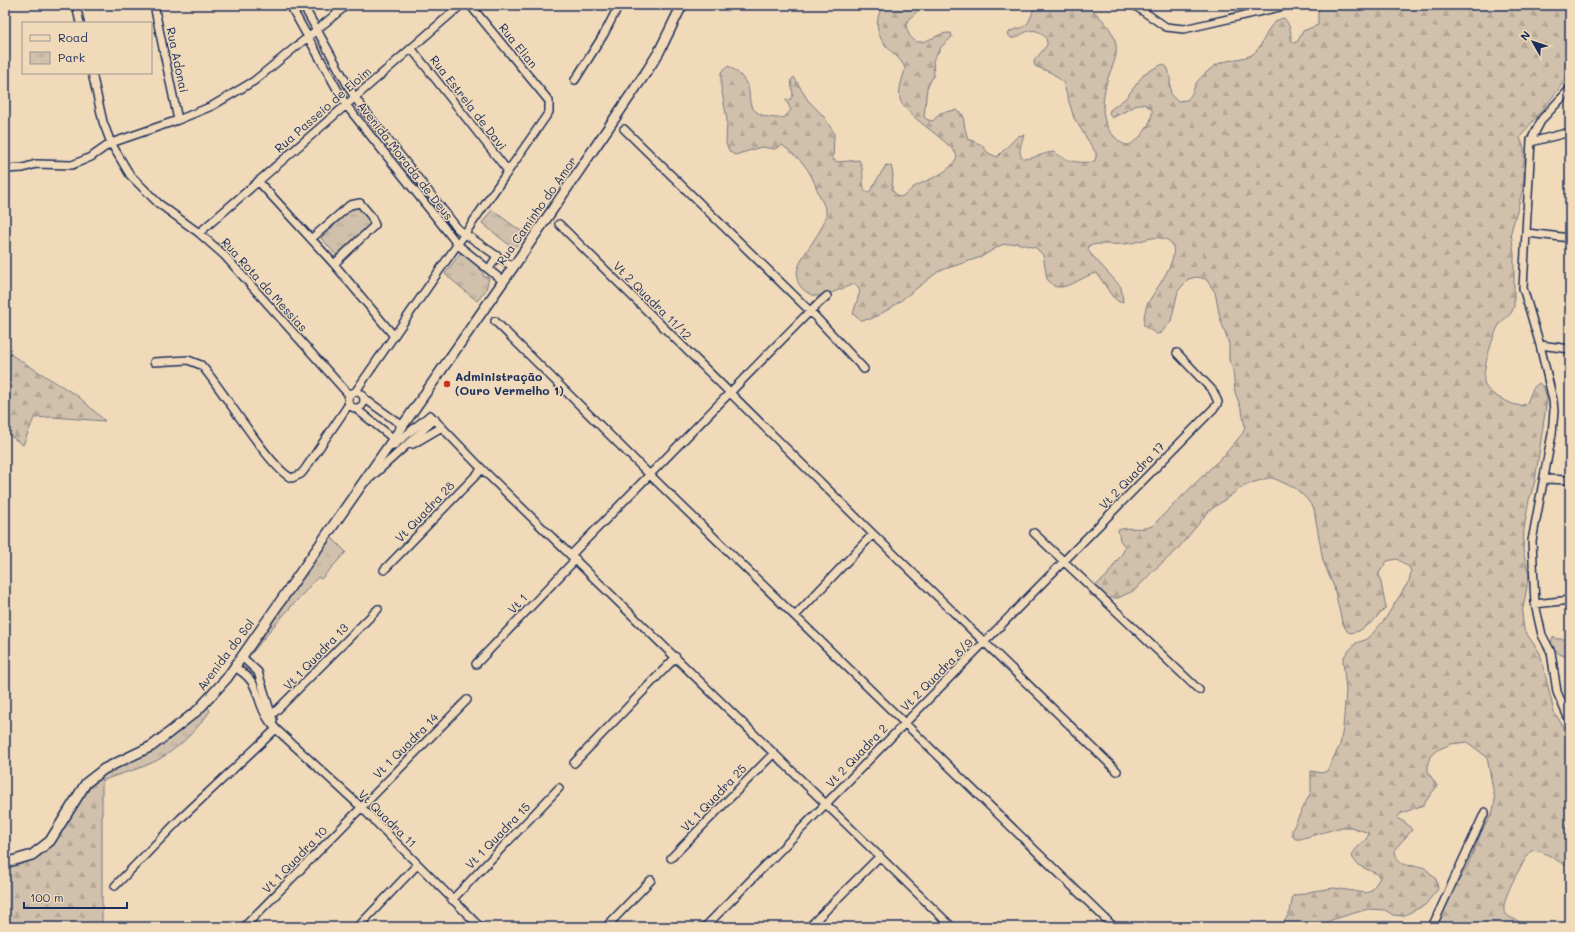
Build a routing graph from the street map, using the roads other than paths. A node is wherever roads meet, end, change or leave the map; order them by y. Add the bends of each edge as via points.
1 (76, 5) edge
2 (154, 5) edge
3 (290, 5) edge
4 (303, 5) edge
5 (347, 5) edge
6 (461, 5) edge
7 (470, 5) edge
8 (619, 5) edge
9 (682, 5) edge
10 (1134, 5) edge
11 (1289, 5) edge
12 (80, 22) edge
13 (317, 30) junction
14 (308, 38) junction
15 (411, 48) junction
16 (92, 74) edge
17 (575, 80) dead end
18 (1570, 89) edge
19 (355, 98) junction
20 (346, 105) junction
21 (178, 120) junction
22 (624, 129) dead end
23 (1570, 132) edge
24 (1531, 142) junction
25 (111, 143) junction
26 (5, 169) edge
27 (508, 171) junction
28 (258, 181) junction
29 (558, 224) dead end
30 (199, 233) junction
31 (1527, 233) junction
32 (466, 234) junction
33 (1570, 238) edge
34 (311, 239) junction
35 (458, 245) junction
36 (497, 256) junction
37 (334, 264) junction
38 (513, 267) junction
39 (489, 269) junction
40 (503, 281) junction
41 (828, 296) dead end
42 (810, 311) junction
43 (495, 321) dead end
44 (394, 336) junction
45 (1540, 345) junction
46 (1570, 349) edge
47 (1177, 353) dead end
48 (154, 362) dead end
49 (864, 369) dead end
50 (356, 391) junction
51 (731, 394) junction
52 (349, 395) junction
53 (365, 399) junction
54 (352, 406) junction
55 (433, 417) junction
56 (403, 426) junction
57 (442, 427) junction
58 (394, 439) junction
59 (393, 458) junction
60 (375, 465) junction
61 (482, 468) junction
62 (650, 475) junction
63 (1544, 479) junction
64 (1570, 480) edge
65 (357, 490) junction
66 (1034, 533) dead end
67 (873, 534) junction
68 (573, 557) junction
69 (1064, 562) junction
70 (384, 570) dead end
71 (1570, 600) edge
72 (1535, 604) junction
73 (378, 609) dead end
74 (795, 616) junction
75 (985, 643) junction
76 (242, 657) junction
77 (676, 657) junction
78 (476, 664) dead end
79 (234, 667) junction
80 (258, 672) junction
81 (252, 680) junction
82 (1199, 690) dead end
83 (467, 700) dead end
84 (1570, 700) edge
85 (1561, 701) junction
86 (273, 722) junction
87 (1570, 722) edge
88 (904, 723) junction
89 (773, 754) junction
90 (574, 763) dead end
91 (1117, 771) dead end
92 (559, 788) dead end
93 (825, 804) junction
94 (361, 807) junction
95 (1485, 812) dead end
96 (880, 856) junction
97 (672, 858) dead end
98 (5, 863) edge
99 (417, 865) junction
100 (651, 880) dead end
101 (114, 886) dead end
102 (452, 900) junction
103 (244, 927) edge
104 (358, 927) edge
105 (480, 927) edge
106 (606, 927) edge
107 (705, 927) edge
108 (809, 927) edge
109 (952, 927) edge
110 (1114, 927) edge
111 (1432, 927) edge

1 - 12 street
2 - 21 street, Rua Adonai
3 - 14 street, Avenida Morada de Deus
4 - 13 street, Avenida Morada de Deus
5 - 13 street
6 - 15 street, Rua Passeio de Eloim
7 - 27 street, Rua Elian via 549,101 549,112
8 - 17 street
9 - 38 street, Rua Caminho do Amor via 653,61
10 - 11 street via 1162,25 1173,29 1184,29
13 - 14 street
13 - 19 street, Avenida Morada de Deus
14 - 20 street, Avenida Morada de Deus
14 - 21 street via 238,92
15 - 19 street, Rua Passeio de Eloim
15 - 27 street, Rua Estrela de Davi
16 - 25 street, Rua Rota do Messias via 103,122
18 - 24 street via 1542,119
19 - 20 street, Rua Passeio de Eloim
19 - 32 street, Avenida Morada de Deus via 458,229
20 - 28 street, Rua Passeio de Eloim
20 - 35 street, Avenida Morada de Deus
21 - 25 street
22 - 42 street
23 - 24 street
24 - 31 street
25 - 26 street via 91,157 72,165 36,164
25 - 30 street, Rua Rota do Messias via 123,165 148,194
27 - 32 street
28 - 30 street, Rua Passeio de Eloim
28 - 34 street
29 - 51 street, Vt 2 Quadra 11/12
30 - 52 street, Rua Rota do Messias via 224,254
31 - 33 street
31 - 45 street via 1523,288
32 - 35 street
32 - 36 street, Avenida Morada de Deus
34 - 37 street
34 - 37 street via 350,206 360,203 375,225
35 - 39 street, Avenida Morada de Deus
35 - 44 street
36 - 38 street, Avenida Morada de Deus
36 - 39 street
37 - 44 street
38 - 40 street, Rua Caminho do Amor
39 - 40 street, Avenida Morada de Deus
40 - 56 street, Rua Caminho do Amor
41 - 42 street, Vt 1
42 - 49 street
42 - 51 street, Vt 1
43 - 62 street
44 - 50 street
45 - 46 street
45 - 63 street via 1554,411
47 - 69 street, Vt 2 Quadra 17 via 1213,391 1218,402 1216,406
48 - 54 street via 188,360 201,365 263,449 284,474 292,478 301,474
50 - 52 street
50 - 53 street
51 - 62 street, Vt 1
51 - 67 street, Vt 2 Quadra 11/12
52 - 54 street
53 - 54 street via 362,406
53 - 56 street
54 - 58 street
55 - 57 street
55 - 59 street
55 - 60 street via 398,440
56 - 58 street, Avenida do Sol
57 - 59 street
57 - 61 street
58 - 60 street, Avenida do Sol
59 - 65 street
60 - 65 street, Avenida do Sol
61 - 68 street
61 - 70 street, Vt Quadra 28
62 - 68 street, Vt 1
62 - 74 street
63 - 64 street
63 - 72 street via 1532,541
65 - 76 street, Avenida do Sol
66 - 69 street
67 - 74 street
67 - 75 street, Vt 2 Quadra 11/12
68 - 77 street
68 - 78 street, Vt 1
69 - 75 street, Vt 2 Quadra 17
69 - 82 street
71 - 72 street
72 - 85 street via 1542,635 1551,652 1554,680
73 - 86 street, Vt 1 Quadra 13
74 - 88 street
75 - 88 street, Vt 2 Quadra 8/9
75 - 91 street, Vt 2 Quadra 11/12
76 - 79 street, Avenida do Sol
76 - 80 street
77 - 89 street
77 - 90 street
79 - 81 street
79 - 98 street, Avenida do Sol via 198,710 152,746 104,769 86,783 50,841 32,855
80 - 81 street
80 - 86 street
81 - 86 street
83 - 94 street, Vt 1 Quadra 14
84 - 85 street
85 - 87 street
86 - 94 street, Vt Quadra 11
86 - 101 street
88 - 93 street, Vt 2 Quadra 2
88 - 110 street
89 - 93 street
89 - 97 street, Vt 1 Quadra 25
92 - 102 street, Vt 1 Quadra 15
93 - 96 street
93 - 107 street, Vt 2 Quadra 2
94 - 99 street, Vt Quadra 11
94 - 103 street, Vt 1 Quadra 10
95 - 111 street
96 - 108 street
96 - 109 street
99 - 102 street, Vt Quadra 11
99 - 104 street
100 - 106 street
102 - 105 street, Vt Quadra 11

